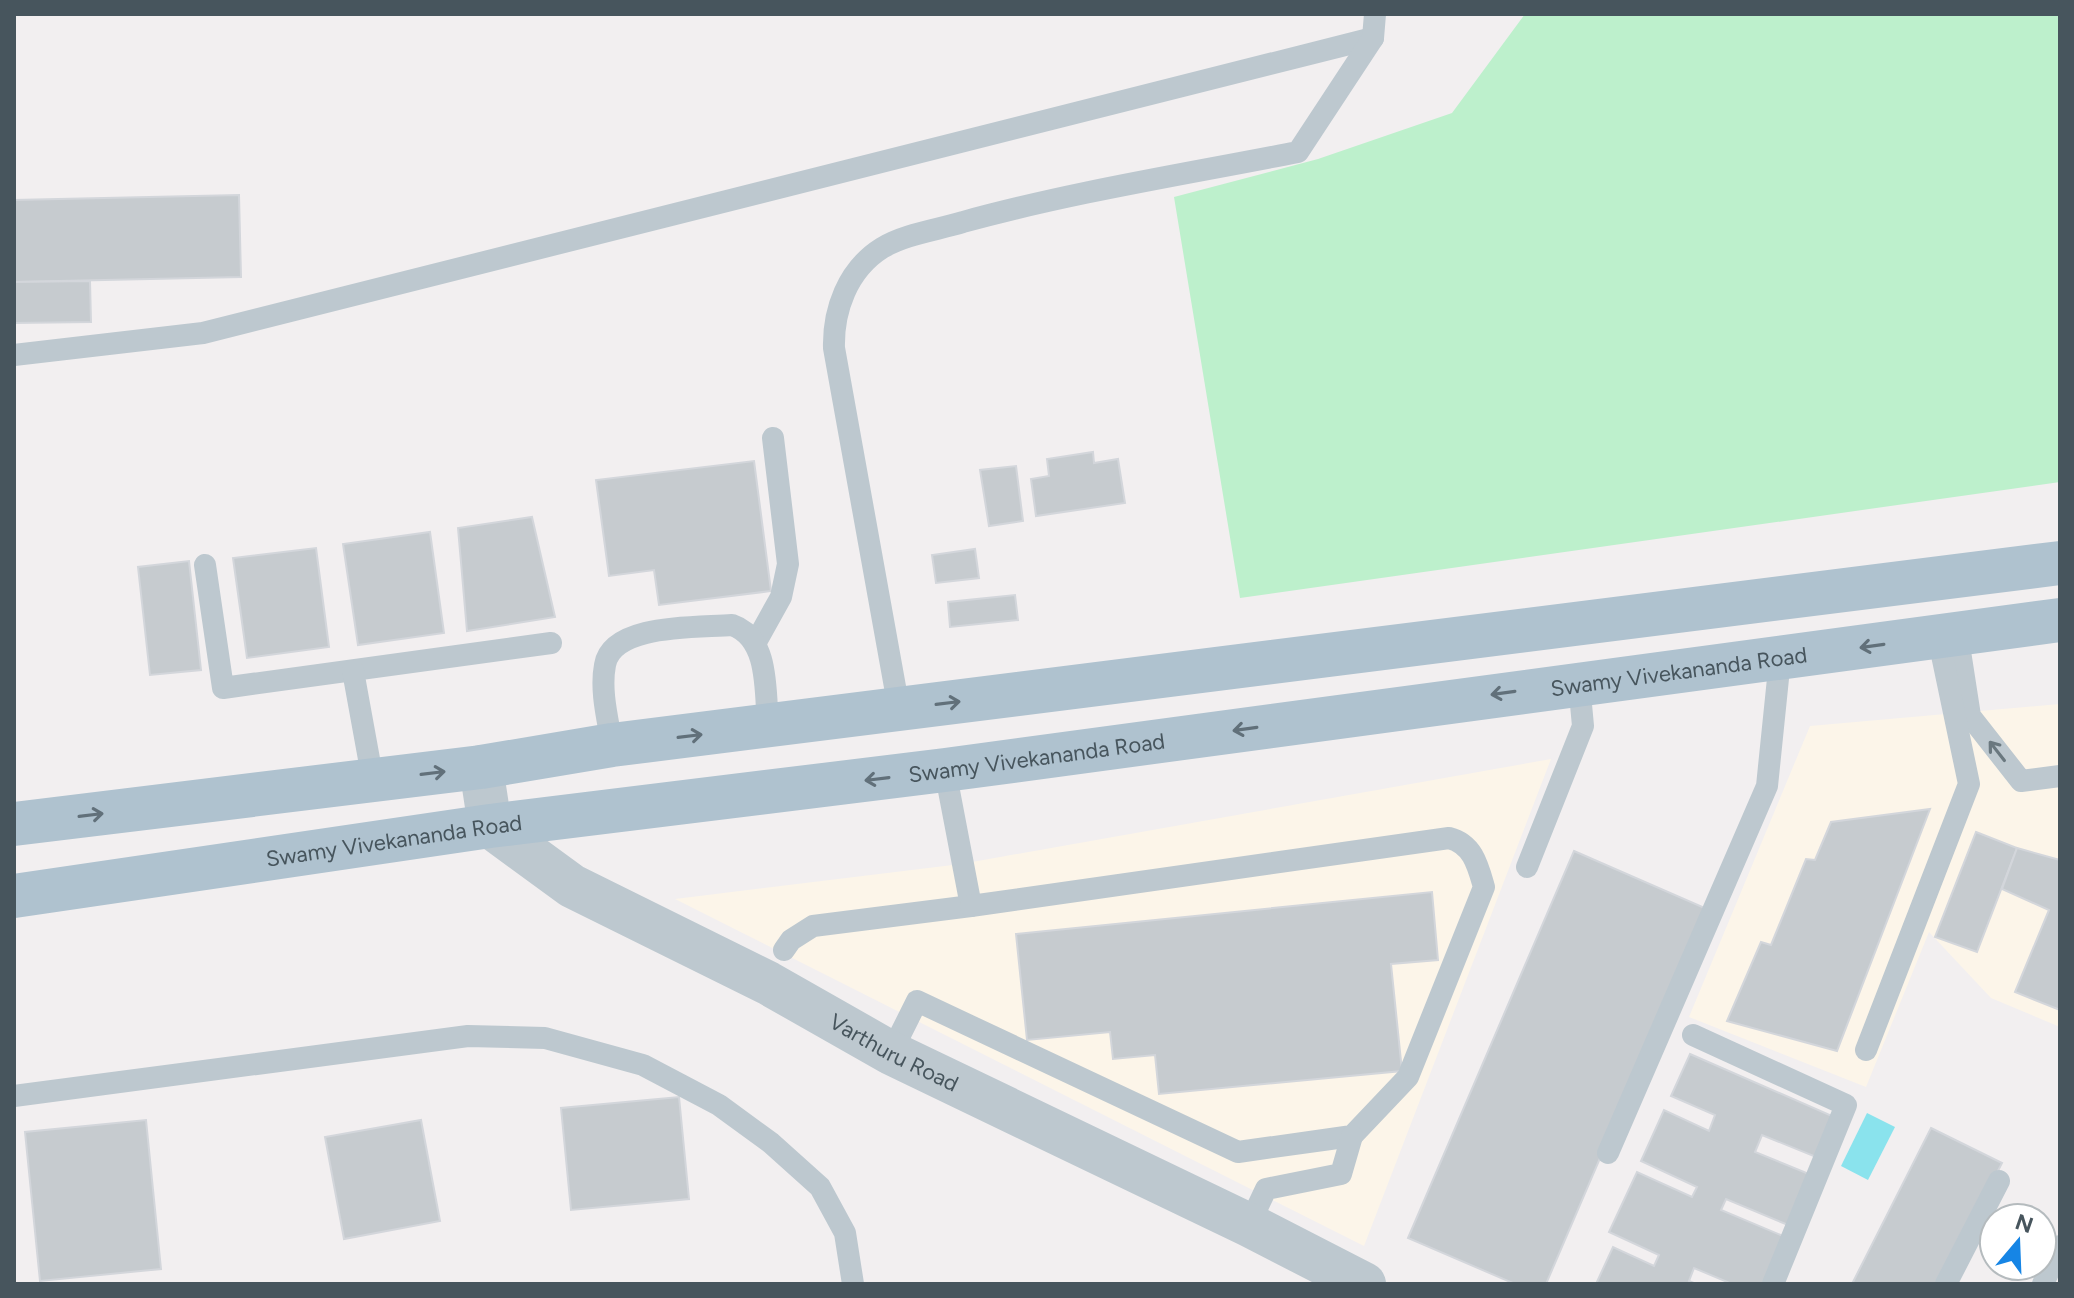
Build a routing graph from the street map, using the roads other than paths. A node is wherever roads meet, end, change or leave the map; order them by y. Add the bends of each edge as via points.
1 (1375, 14) edge
2 (1373, 38) junction
3 (14, 355) edge
4 (773, 438) dead end
5 (2060, 563) edge
6 (205, 565) dead end
7 (2060, 620) edge
8 (1947, 634) junction
9 (756, 642) junction
10 (551, 643) dead end
11 (1780, 659) junction
12 (353, 671) junction
13 (1579, 683) junction
14 (899, 709) junction
15 (768, 727) junction
16 (612, 745) junction
17 (481, 767) junction
18 (945, 770) junction
19 (2060, 776) edge
20 (373, 781) junction
21 (14, 824) edge
22 (490, 826) junction
23 (1527, 867) dead end
24 (14, 896) edge
25 (971, 906) junction
26 (784, 950) dead end
27 (1693, 1035) dead end
28 (1866, 1050) dead end
29 (891, 1053) junction
30 (14, 1096) edge
31 (1352, 1136) junction
32 (1608, 1153) dead end
33 (1999, 1181) dead end
34 (1249, 1225) junction
35 (2060, 1246) edge
36 (853, 1284) edge
37 (1364, 1284) edge
38 (1773, 1284) edge
39 (1946, 1284) edge
40 (2043, 1284) edge

1 - 2 lane
2 - 3 lane via 218,330
2 - 14 lane via 1298,152 1010,209 904,238 881,248 850,283 833,326 834,348
4 - 9 lane via 788,564 781,597
14 -> 5 main road
6 - 12 lane via 223,688
7 - 8 main road, Swamy Vivekananda Road
8 -> 11 main road, Swamy Vivekananda Road
19 -> 8 lane via 2021,781 1970,716
8 - 28 lane via 1969,784
9 - 15 lane
9 - 16 lane via 732,625 638,633 616,645 605,663
10 - 12 lane
11 - 13 main road, Swamy Vivekananda Road
11 - 32 lane via 1767,786
12 - 20 lane
13 -> 18 main road, Swamy Vivekananda Road
13 - 23 lane via 1583,726
14 - 15 main road
16 -> 15 main road
16 - 17 main road
20 -> 17 main road
17 - 22 street
18 -> 22 main road, Swamy Vivekananda Road
18 - 25 lane
21 -> 20 main road
22 - 24 main road, Swamy Vivekananda Road
22 - 29 street, Varthuru Road via 572,886 768,983
25 - 26 lane via 813,926
25 - 31 lane via 1449,838 1460,841 1470,850 1484,887 1408,1077
27 - 38 lane via 1846,1105
29 - 31 lane via 917,1001 1238,1152
29 - 34 street, Varthuru Road
30 - 36 lane via 468,1036 545,1038 643,1065 719,1105 771,1143 820,1187 845,1233
31 - 34 lane via 1341,1174 1266,1189
33 - 39 lane
34 - 37 street, Varthuru Road
35 - 40 lane

